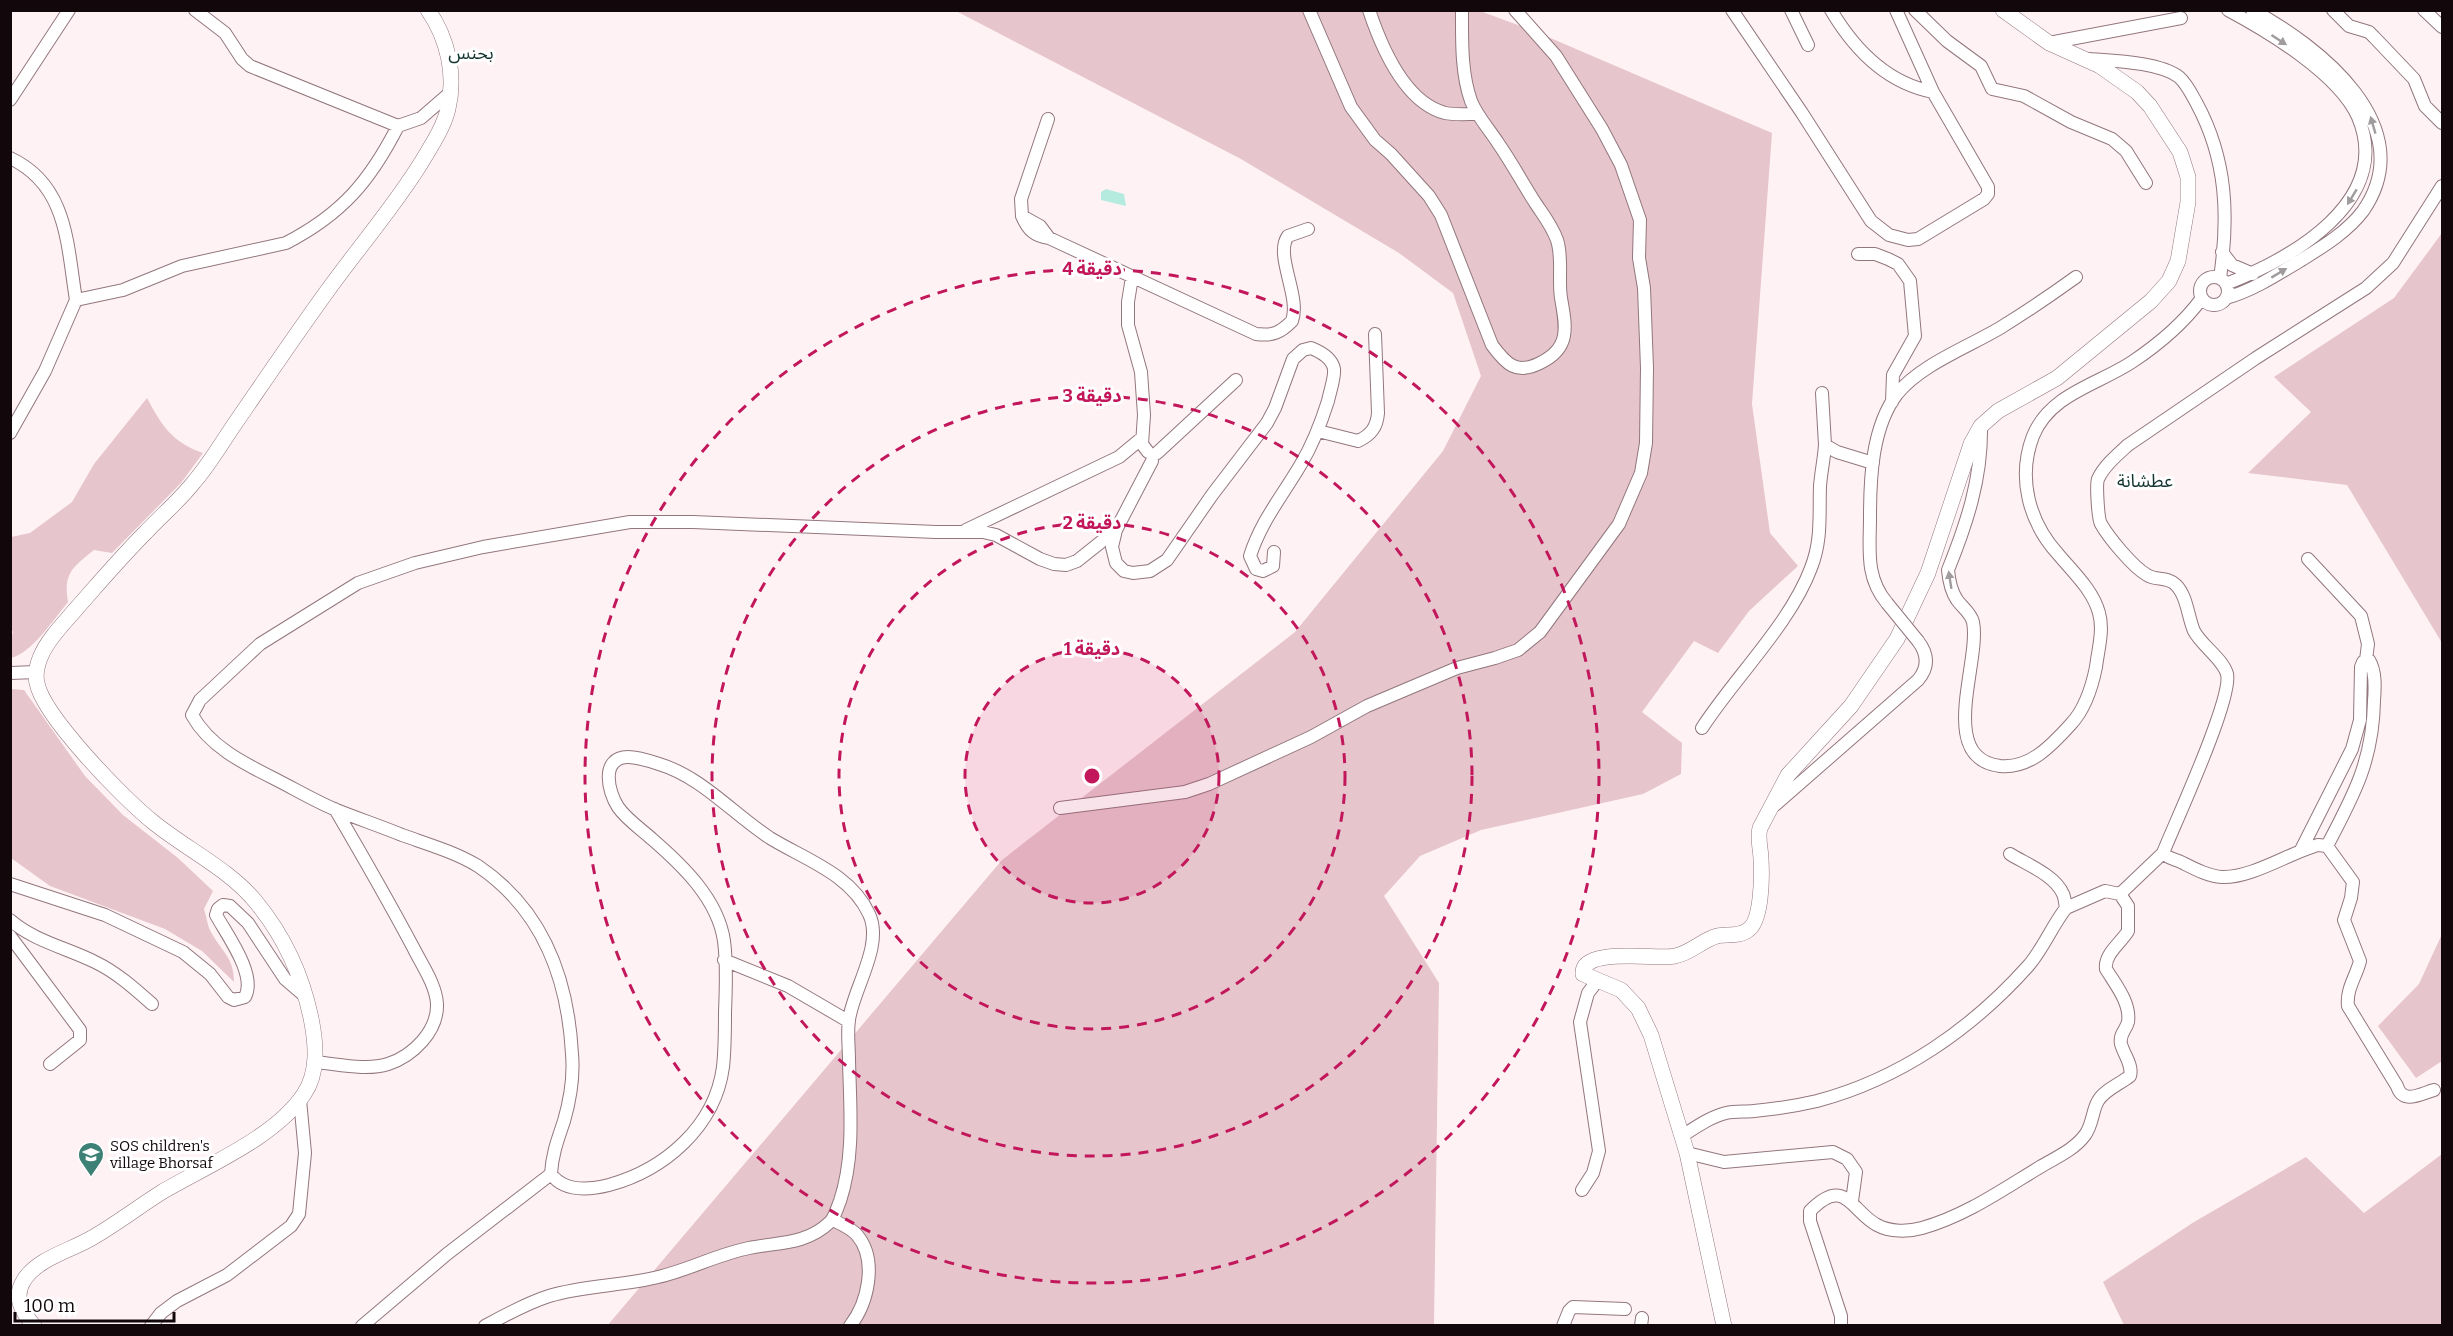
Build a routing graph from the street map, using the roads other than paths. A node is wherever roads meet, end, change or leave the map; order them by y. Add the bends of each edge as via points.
1 (69, 10) edge
2 (195, 10) edge
3 (428, 10) edge
4 (1309, 10) edge
5 (1369, 10) edge
6 (1462, 10) edge
7 (1515, 10) edge
8 (1732, 10) edge
9 (1791, 10) edge
10 (1831, 10) edge
11 (1915, 10) edge
12 (2004, 10) edge
13 (2228, 10) edge
14 (2252, 10) edge
15 (2333, 10) edge
16 (2424, 10) edge
17 (1896, 11) edge
18 (2181, 18) dead end
19 (2442, 27) edge
20 (2049, 43) junction
21 (1808, 45) dead end
22 (2085, 59) junction
23 (451, 92) junction
24 (1933, 92) junction
25 (10, 100) edge
26 (1478, 114) junction
27 (1048, 119) dead end
28 (2442, 123) edge
29 (398, 126) junction
30 (10, 158) edge
31 (2146, 183) dead end
32 (2442, 186) edge
33 (1308, 228) dead end
34 (1858, 254) dead end
35 (2221, 255) junction
36 (2253, 273) junction
37 (1132, 277) junction
38 (2076, 277) dead end
39 (2219, 280) junction
40 (2202, 298) junction
41 (2226, 298) junction
42 (76, 300) junction
43 (2213, 305) junction
44 (2180, 325) junction
45 (1375, 334) dead end
46 (1236, 380) dead end
47 (1822, 393) dead end
48 (1892, 404) junction
49 (1981, 426) junction
50 (1318, 431) junction
51 (10, 433) edge
52 (1142, 438) junction
53 (1825, 445) junction
54 (1152, 455) junction
55 (1873, 463) junction
56 (1116, 530) junction
57 (964, 531) junction
58 (1274, 552) dead end
59 (2308, 559) dead end
60 (2366, 660) junction
61 (36, 672) junction
62 (10, 673) edge
63 (1702, 728) dead end
64 (1060, 808) dead end
65 (335, 809) junction
66 (1770, 810) junction
67 (2327, 846) junction
68 (2301, 850) junction
69 (2163, 853) junction
70 (2010, 854) dead end
71 (10, 884) edge
72 (2120, 894) junction
73 (2066, 908) junction
74 (10, 920) edge
75 (10, 936) edge
76 (724, 960) junction
77 (1598, 980) junction
78 (306, 997) junction
79 (152, 1004) dead end
80 (848, 1022) junction
81 (315, 1062) junction
82 (50, 1064) dead end
83 (2434, 1090) dead end
84 (300, 1100) junction
85 (1682, 1136) junction
86 (1687, 1154) junction
87 (551, 1174) junction
88 (1582, 1190) dead end
89 (1852, 1201) junction
90 (833, 1220) junction
91 (16, 1280) edge
92 (1625, 1309) dead end
93 (34, 1326) edge
94 (151, 1326) edge
95 (362, 1326) edge
96 (484, 1326) edge
97 (850, 1326) edge
98 (1563, 1326) edge
99 (1724, 1326) edge
100 (1841, 1326) edge

1 - 25 street
2 - 29 street via 225,33 250,66
3 - 23 main road via 438,25 449,57
4 - 26 street via 1351,108 1375,140 1429,196 1441,215 1492,345 1514,368 1531,368 1553,357 1562,345 1566,327 1559,286 1560,249 1550,224
5 - 26 street via 1386,56 1412,91 1444,112
6 - 26 street via 1464,64
7 - 64 street via 1556,56 1602,129 1640,220 1647,368 1646,443 1641,473 1619,524 1540,632 1518,650 1408,688 1201,787
8 - 24 street via 1871,221 1899,238 1928,235 1988,194 1988,187
9 - 21 street
10 - 24 street via 1864,56 1909,87
11 - 31 street via 1981,66 1992,89 2024,96 2112,139 2126,151
12 - 20 main road
13 -> 36 street via 2289,47 2338,90 2358,117 2365,148 2360,182 2345,208 2306,241
41 -> 14 street via 2280,273 2346,229 2370,198 2379,167 2374,123 2350,85 2330,64
15 - 28 street via 2349,26 2374,37 2414,79 2425,106
16 - 19 street
17 - 24 street
18 - 20 street
20 - 22 main road
22 - 35 street via 2142,65 2170,72 2185,83 2205,120 2219,162 2224,187
22 - 49 main road via 2144,99 2180,152 2188,177 2188,202 2178,261 2169,281 2151,301 2099,346
23 - 29 street via 421,118
23 - 61 main road via 435,141 401,195 330,288 195,482 66,620 40,655
27 - 37 street via 1021,199 1022,216 1040,226 1049,238
29 - 42 street via 363,184 301,235 286,243 182,266 123,290
30 - 42 street via 33,172 51,191 65,232
32 - 69 street via 2393,263 2366,288 2128,445 2098,480 2100,522 2148,576 2170,579 2176,585 2194,629 2228,675 2216,724
33 - 37 street via 1284,242 1295,313 1292,321 1276,334 1256,334
34 - 48 street via 1875,254 1898,264 1910,281 1915,336 1893,375
35 - 36 street via 2232,265
35 - 39 street
36 - 39 street
37 - 52 street via 1128,325 1141,372
38 - 48 street via 2001,327 1912,378
39 - 40 street via 2202,283
39 - 41 street
40 - 43 street
40 - 44 street
41 - 43 street
42 - 51 street via 45,371
43 - 44 street
44 -> 49 street via 2132,363 2056,405 2041,420 2028,450 2027,490 2033,516 2095,602 2100,630 2089,696 2074,722 2024,764 2001,766 1980,759 1966,740 1964,729 1972,620 1951,589 1948,570 1976,486
45 - 50 street via 1378,422 1374,430 1358,441
46 - 54 street
47 - 53 street
48 - 55 street
49 - 66 main road via 1971,444 1928,573 1897,639 1851,706 1788,775
50 - 56 street via 1334,368 1324,355 1307,348 1293,359 1267,423 1167,560 1150,571 1124,571 1112,553
50 - 58 street via 1256,538 1250,556 1256,569 1263,571 1273,566
52 - 54 street via 1142,444
52 - 57 street via 1119,456
53 - 55 street
53 - 63 street via 1820,485 1821,531 1811,568 1797,598
54 - 56 street
55 - 66 street, bridge via 1870,568 1875,586 1923,647 1927,660 1924,673
56 - 57 street via 1077,561 1066,565 1040,559 996,535
57 - 65 street via 630,522 483,547 415,563 358,584 260,644 200,700 192,716 200,731 240,762
59 - 60 street via 2361,616 2368,644
60 - 67 street via 2373,669 2373,736 2355,791
60 - 68 street via 2361,667 2360,720 2352,749
61 - 62 street
61 - 78 main road via 36,683 48,707 108,780 149,820 253,897 286,945
65 - 81 street via 428,975 437,1002 430,1032 406,1055 389,1064 367,1067
65 - 87 street via 478,866 521,906 546,941 563,991 573,1056 568,1106 554,1147
66 - 77 main road via 1758,835 1759,909 1752,927 1738,935 1710,939 1674,957 1603,957 1583,969 1588,978
67 - 68 street via 2318,844
67 - 83 street via 2353,882 2344,920 2360,961 2347,997 2348,1006 2403,1097
68 - 69 street via 2241,875 2221,877 2201,872
69 - 72 street
70 - 73 street via 2055,884 2063,893
71 - 78 street via 105,915 183,952 234,1000 245,997 248,984 241,960 216,915 223,905 230,906 248,923 285,980
72 - 73 street via 2105,891
72 - 89 street via 2128,906 2128,931 2105,962 2128,1007 2128,1023 2121,1041 2131,1070 2130,1076 2098,1100 2085,1135 2070,1149 1986,1200 1921,1228 1889,1230 1876,1225
73 - 85 street via 2047,942 2012,982 1956,1033 1899,1070 1816,1101 1785,1108 1727,1112
74 - 79 street via 30,934 96,962
75 - 82 street via 80,1030 80,1040
76 - 80 street via 788,986
76 - 80 street via 719,921 702,891 617,806 608,771 618,759 627,756 675,770 769,837 828,870 855,894 870,915 873,933
76 - 87 street via 723,1069 695,1131 670,1157 622,1181 580,1189 556,1181
77 - 85 main road via 1621,990 1638,1008 1651,1035
77 - 88 street via 1588,993 1580,1022 1599,1151 1593,1173
78 - 81 main road
80 - 90 street via 848,1176
81 - 84 main road via 311,1082
84 - 91 main road via 261,1135
84 - 94 street via 305,1153 298,1214 291,1226 227,1275 177,1301
85 - 86 main road
86 - 89 street via 1724,1162 1833,1152 1846,1159 1856,1172
86 - 99 main road
87 - 95 street
89 - 100 street via 1840,1196 1826,1198 1810,1211
90 - 96 street via 792,1242 749,1248 658,1277 547,1296
90 - 97 street via 857,1235 868,1257 862,1308
91 - 93 main road via 21,1309
92 - 98 street via 1573,1307

